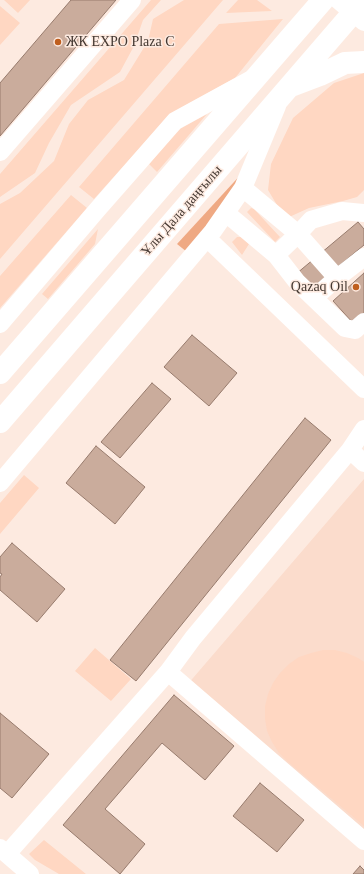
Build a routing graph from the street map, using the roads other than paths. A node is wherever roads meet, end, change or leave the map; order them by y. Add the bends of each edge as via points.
1 (132, 0) edge
2 (323, 0) edge
3 (355, 9) edge
4 (364, 62) edge
5 (256, 77) junction
6 (285, 91) junction
7 (0, 152) edge
8 (243, 188) junction
9 (226, 213) junction
10 (364, 213) edge
11 (298, 234) junction
12 (207, 238) junction
13 (276, 255) junction
14 (364, 257) edge
15 (337, 278) junction
16 (314, 298) junction
17 (364, 322) edge
18 (0, 324) edge
19 (0, 373) edge
20 (364, 389) edge
21 (0, 422) edge
22 (364, 429) edge
23 (350, 450) junction
24 (364, 463) edge
25 (0, 483) edge
26 (168, 672) junction
27 (364, 841) edge
28 (3, 851) edge
29 (30, 874) edge

1 - 7 street
2 - 5 main road
3 - 6 main road, Ұлы Дала даңғылы
4 - 6 main road via 345,63
5 - 18 street via 175,121
5 - 19 main road
6 - 8 street
6 - 21 main road, Ұлы Дала даңғылы
8 - 9 street
8 - 11 street
9 - 12 street
9 - 13 street
10 - 11 street via 342,211 311,220
11 - 13 street
11 - 15 street
12 - 20 street
12 - 25 street
13 - 16 street via 297,282
14 - 15 street
15 - 16 street
16 - 17 street via 345,328 355,330
22 - 23 street
23 - 24 street
23 - 26 street via 193,638
26 - 27 street
26 - 28 street
28 - 29 street

